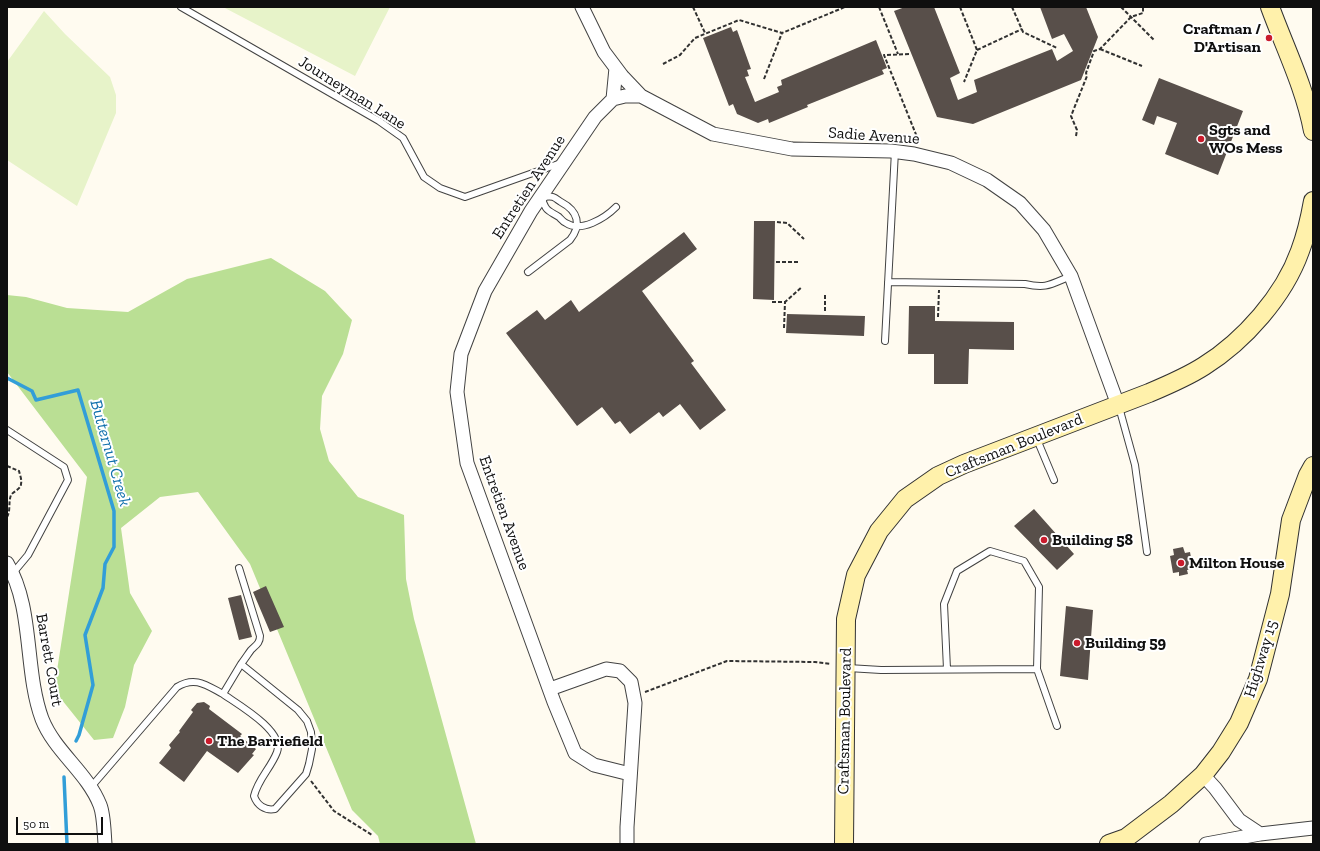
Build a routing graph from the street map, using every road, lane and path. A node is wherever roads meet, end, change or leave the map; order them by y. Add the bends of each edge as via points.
1 (181, 7) edge
2 (582, 7) edge
3 (693, 7) edge
4 (845, 7) edge
5 (879, 7) edge
6 (960, 7) edge
7 (1012, 7) edge
8 (1121, 7) edge
9 (1143, 7) edge
10 (1270, 7) edge
11 (1131, 17) junction
12 (1022, 29) junction
13 (782, 33) junction
14 (705, 34) junction
15 (1154, 40) dead end
16 (1057, 48) dead end
17 (1100, 49) junction
18 (977, 50) junction
19 (898, 54) junction
20 (909, 54) dead end
21 (663, 64) dead end
22 (1142, 66) dead end
23 (616, 68) junction
24 (764, 79) dead end
25 (964, 82) dead end
26 (642, 96) junction
27 (613, 99) junction
28 (1313, 131) edge
29 (1076, 136) dead end
30 (895, 151) junction
31 (925, 156) junction
32 (564, 162) junction
33 (540, 197) junction
34 (1313, 201) edge
35 (616, 207) dead end
36 (777, 222) dead end
37 (577, 226) junction
38 (804, 239) dead end
39 (776, 262) dead end
40 (798, 262) dead end
41 (528, 272) dead end
42 (1071, 276) junction
43 (888, 282) junction
44 (939, 283) junction
45 (802, 286) dead end
46 (825, 293) dead end
47 (772, 302) dead end
48 (785, 302) junction
49 (825, 311) dead end
50 (938, 317) dead end
51 (784, 328) dead end
52 (885, 342) dead end
53 (1118, 405) junction
54 (7, 430) edge
55 (1036, 436) junction
56 (7, 466) edge
57 (1313, 466) edge
58 (1054, 480) dead end
59 (7, 517) edge
60 (1147, 552) dead end
61 (10, 568) edge
62 (239, 568) dead end
63 (242, 664) junction
64 (839, 666) junction
65 (1037, 669) junction
66 (947, 670) junction
67 (550, 689) junction
68 (223, 694) junction
69 (634, 703) junction
70 (1057, 726) dead end
71 (306, 774) junction
72 (630, 774) junction
73 (1203, 775) junction
74 (91, 787) junction
75 (1313, 828) edge
76 (1260, 834) junction
77 (372, 835) dead end
78 (105, 844) edge
79 (628, 844) edge
80 (844, 844) edge
81 (1108, 844) edge
82 (1206, 844) edge

1 - 32 lane, Journeyman Lane via 403,138 424,177 440,188 465,197
2 - 23 street via 604,52
3 - 14 path
4 - 13 path
5 - 19 path
6 - 18 path
7 - 12 path
8 - 11 path
9 - 11 path via 1143,13
10 - 28 street via 1302,87
11 - 15 path
11 - 17 path
12 - 16 path via 1023,32
12 - 18 path
13 - 14 path via 739,20
13 - 24 path
14 - 21 path via 695,38 680,55
17 - 22 path
17 - 29 path via 1094,51 1071,116 1077,130
18 - 25 path
19 - 20 path
19 - 31 path via 884,55
23 - 26 street
23 - 27 street
26 - 27 street
26 - 30 street, Sadie Avenue via 713,134 792,149
27 - 32 street, Entretien Avenue via 595,117
30 - 31 street, Sadie Avenue
30 - 43 lane
31 - 42 street, Sadie Avenue via 951,162 987,180 1020,203 1044,230
32 - 33 street, Entretien Avenue
33 - 37 lane via 546,209 566,224
33 - 37 lane via 552,197 568,206 576,215
33 - 67 street, Entretien Avenue via 485,291 461,354 457,392 467,463
34 - 53 street, Craftsman Boulevard via 1300,252 1281,290 1255,324 1228,349 1204,366 1179,380
35 - 37 lane via 600,220
36 - 38 path via 788,222
37 - 41 lane via 570,240
39 - 40 path
42 - 44 lane via 1039,287 1025,284
42 - 53 street, Sadie Avenue
43 - 44 lane
43 - 52 lane
44 - 50 path
45 - 48 path
46 - 49 path
47 - 48 path
48 - 51 path
53 - 55 street, Craftsman Boulevard
53 - 60 lane via 1135,465
54 - 61 lane via 64,467 68,480 28,555
55 - 58 lane
55 - 64 street, Craftsman Boulevard via 938,476 905,499 879,531 856,575
56 - 59 path via 19,471 21,484 12,494 10,513
57 - 73 street, Highway 15 via 1290,520 1280,594 1258,679 1239,723
61 - 74 street, Barrett Court via 21,599 33,688 42,720 53,741
62 - 63 lane via 260,636 258,644
63 - 68 lane
63 - 71 lane via 298,710 307,722 311,732 312,749
64 - 66 lane
64 - 69 path via 815,662 727,661 646,691
64 - 80 street, Craftsman Boulevard
65 - 66 lane
65 - 66 lane via 1039,587 1024,561 990,551 957,570 944,604
65 - 70 lane
67 - 69 street via 594,672 606,669 620,671 631,682
67 - 72 street, Entretien Avenue via 575,753 594,765
68 - 71 lane via 268,727 275,737 277,752 256,788 254,796 258,804 266,809 275,809
68 - 74 lane via 197,682 190,681 177,687
69 - 72 street
71 - 77 path via 334,811
72 - 79 street
73 - 76 street via 1239,820
73 - 81 street, Highway 15 via 1172,804 1126,838
74 - 78 street, Barrett Court via 100,806
75 - 76 street
76 - 82 street

